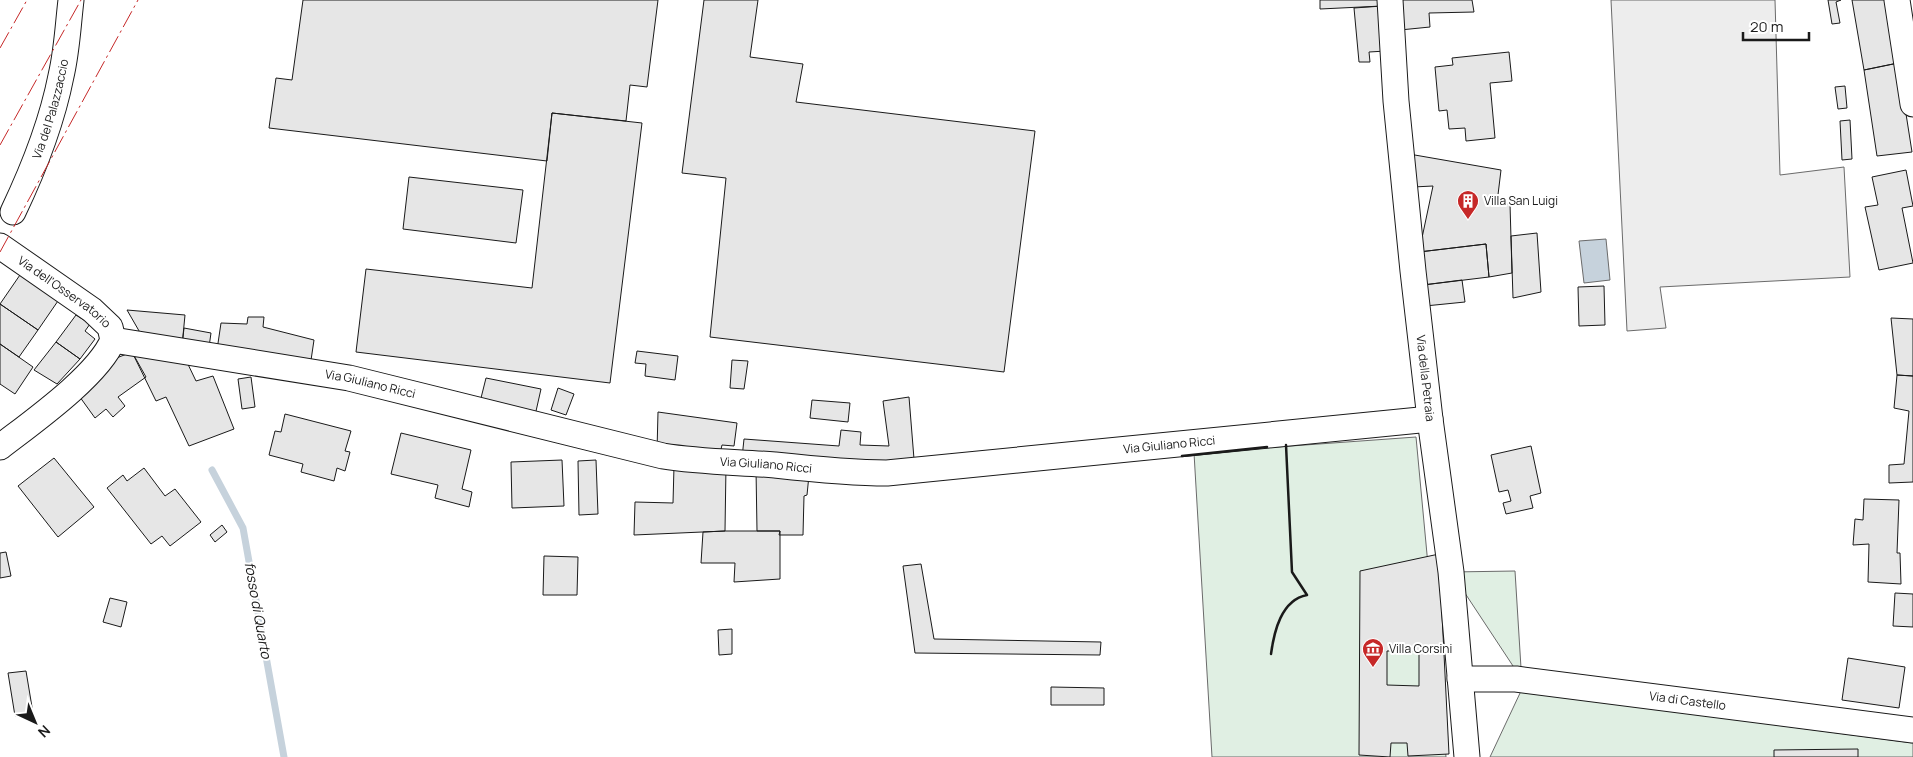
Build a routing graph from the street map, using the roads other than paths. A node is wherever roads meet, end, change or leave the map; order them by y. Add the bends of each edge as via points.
1 (71, 0) edge
2 (1390, 0) edge
3 (1896, 0) edge
4 (1913, 104) edge
5 (13, 212) dead end
6 (0, 246) edge
7 (113, 340) junction
8 (1430, 419) junction
9 (0, 448) edge
10 (1460, 679) junction
11 (1913, 730) edge
12 (1467, 757) edge

1 - 5 street, Via del Palazzaccio via 65,57 56,95
2 - 8 street, Via della Petraia via 1396,100
3 - 4 street
6 - 7 street, Via dell'Osservatorio via 92,310 110,327
7 - 8 street, Via Giuliano Ricci via 349,378 663,456 698,462 853,473 886,473
7 - 9 street, Via dell'Osservatorio via 97,365
8 - 10 street, Via della Petraia via 1451,572
10 - 11 street, Via di Castello via 1516,679
10 - 12 street, Via della Petraia

